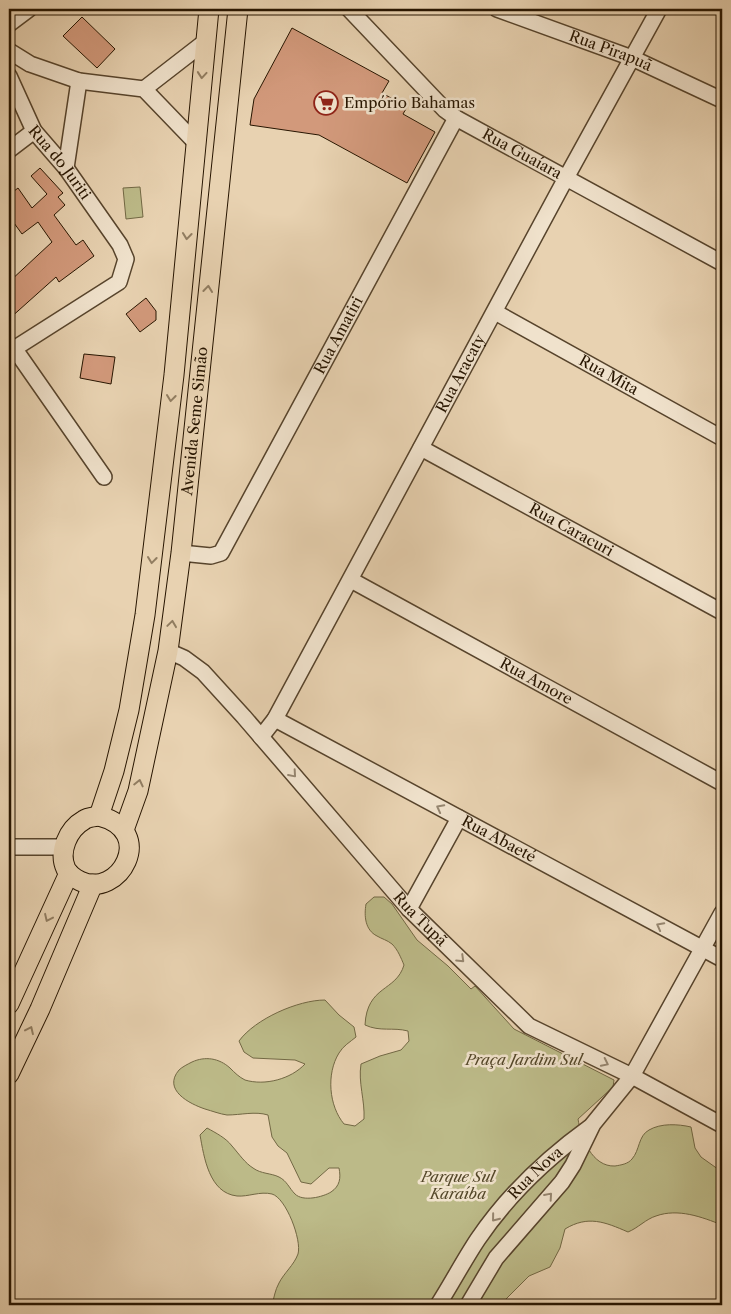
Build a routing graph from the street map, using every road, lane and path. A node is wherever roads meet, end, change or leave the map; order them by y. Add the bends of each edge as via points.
1 (29, 9) edge
2 (209, 9) edge
3 (238, 9) edge
4 (349, 9) edge
5 (497, 9) edge
6 (659, 9) edge
7 (9, 24) edge
8 (206, 41) junction
9 (9, 51) edge
10 (632, 58) junction
11 (30, 64) junction
12 (9, 77) edge
13 (79, 81) junction
14 (144, 88) junction
15 (722, 100) edge
16 (456, 118) junction
17 (34, 131) junction
18 (196, 143) junction
19 (9, 150) edge
20 (66, 168) junction
21 (566, 178) junction
22 (722, 263) edge
23 (182, 280) junction
24 (495, 312) junction
25 (205, 322) junction
26 (11, 350) edge
27 (722, 438) edge
28 (421, 448) junction
29 (104, 476) dead end
30 (182, 553) junction
31 (351, 580) junction
32 (722, 612) edge
33 (168, 651) junction
34 (275, 719) junction
35 (261, 737) junction
36 (722, 783) edge
37 (99, 816) junction
38 (459, 818) junction
39 (124, 830) junction
40 (9, 847) edge
41 (63, 847) junction
42 (69, 873) junction
43 (93, 884) junction
44 (409, 910) junction
45 (722, 914) edge
46 (703, 949) junction
47 (722, 959) edge
48 (9, 1004) edge
49 (9, 1074) edge
50 (632, 1076) junction
51 (593, 1124) junction
52 (722, 1125) edge
53 (438, 1305) edge
54 (468, 1305) edge

1 - 7 street
2 - 8 main road, Avenida Seme Simão
25 -> 3 main road, Avenida Seme Simão
4 - 16 street, Rua Guaíara
5 - 10 street, Rua Pirapuã
6 - 10 street, Rua Aracaty
8 - 14 street
8 -> 18 main road, Avenida Seme Simão
9 - 11 street
10 - 15 street, Rua Pirapuã
10 - 21 street, Rua Aracaty
11 - 12 street
11 - 13 street
12 - 17 street, Rua do Juriti
13 - 14 street
13 - 20 street
14 - 18 street
16 - 21 street, Rua Guaíara
16 - 30 street, Rua Amatiri via 222,553 211,556
17 - 19 street
17 - 20 street, Rua do Juriti
18 -> 23 main road, Avenida Seme Simão
20 - 26 street, Rua do Juriti via 120,245 126,258 119,282
21 - 22 street, Rua Guaíara
21 - 24 street, Rua Aracaty
23 - 25 main road via 188,317
23 -> 37 main road, Avenida Seme Simão via 146,614 129,710
24 - 27 street, Rua Mita
24 - 28 street, Rua Aracaty
25 - 30 main road, Avenida Seme Simão
26 - 29 street
28 - 31 street, Rua Aracaty
28 - 32 street, Rua Caracuri
33 -> 30 main road, Avenida Seme Simão
31 - 34 street, Rua Aracaty
31 - 36 street, Rua Amore
33 - 35 street, Rua Tupã via 203,672
39 -> 33 main road, Avenida Seme Simão via 138,791
34 - 35 street, Rua Aracaty
38 -> 34 street, Rua Abaeté
35 -> 44 street, Rua Tupã
37 - 39 main road via 109,818
37 - 41 main road via 85,819 78,825
38 - 44 street
46 -> 38 street, Rua Abaeté
39 - 43 main road via 128,857 119,873 110,881
40 - 41 street
41 - 42 main road via 62,856
42 - 43 main road
42 -> 48 main road
49 -> 43 main road
44 -> 50 street, Rua Tupã via 529,1026
45 - 46 street, Rua Nova
46 - 47 street, Rua Abaeté
46 - 50 street, Rua Nova
50 - 51 street, Rua Nova
50 - 52 street, Rua Tupã
51 -> 53 street, Rua Nova via 548,1159 516,1192 479,1238
54 -> 51 street, Rua Nova via 496,1258 562,1182

